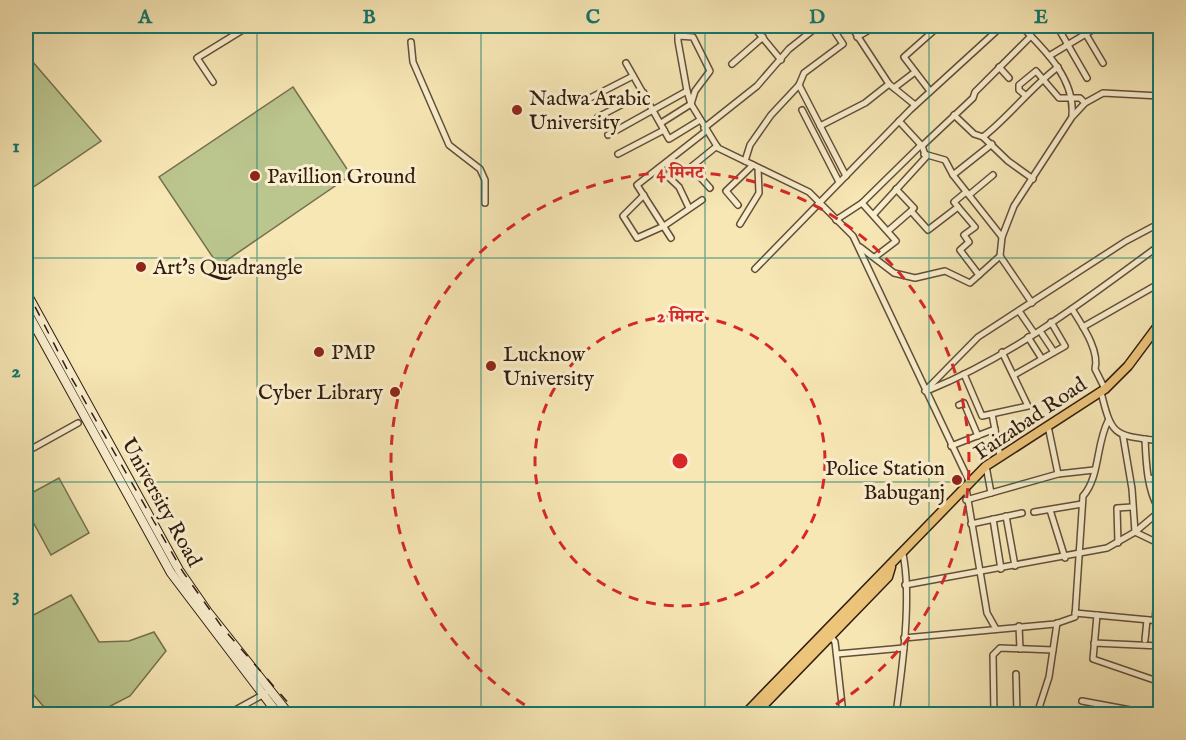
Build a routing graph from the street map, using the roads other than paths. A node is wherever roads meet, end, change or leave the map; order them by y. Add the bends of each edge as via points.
1 (249, 26) edge
2 (678, 26) edge
3 (753, 26) edge
4 (819, 26) edge
5 (831, 26) edge
6 (851, 26) edge
7 (876, 26) edge
8 (939, 26) edge
9 (1001, 26) edge
10 (1021, 26) edge
11 (1057, 26) edge
12 (1081, 26) edge
13 (1099, 26) edge
14 (1143, 26) edge
15 (1151, 27) edge
16 (1161, 33) edge
17 (1086, 34) junction
18 (678, 36) junction
19 (1031, 36) junction
20 (763, 37) junction
21 (857, 37) junction
22 (411, 42) dead end
23 (1068, 45) junction
24 (1049, 56) junction
25 (781, 60) junction
26 (626, 63) dead end
27 (1103, 63) dead end
28 (732, 64) dead end
29 (999, 67) junction
30 (1058, 67) junction
31 (915, 72) junction
32 (633, 76) junction
33 (1009, 78) dead end
34 (1087, 78) dead end
35 (1042, 79) junction
36 (213, 82) dead end
37 (799, 85) junction
38 (892, 86) junction
39 (687, 91) junction
40 (930, 91) junction
41 (644, 93) junction
42 (1025, 95) junction
43 (1161, 96) edge
44 (1074, 98) junction
45 (588, 99) dead end
46 (1085, 103) junction
47 (691, 104) junction
48 (915, 105) junction
49 (653, 110) junction
50 (801, 111) dead end
51 (954, 115) junction
52 (598, 117) dead end
53 (1072, 117) junction
54 (700, 120) junction
55 (899, 121) junction
56 (661, 123) junction
57 (820, 126) junction
58 (705, 129) junction
59 (664, 130) junction
60 (609, 135) dead end
61 (982, 137) junction
62 (992, 144) junction
63 (717, 146) junction
64 (921, 146) junction
65 (618, 154) dead end
66 (924, 154) junction
67 (745, 161) junction
68 (755, 166) junction
69 (659, 168) junction
70 (993, 175) dead end
71 (846, 176) junction
72 (952, 176) junction
73 (1033, 179) junction
74 (839, 182) junction
75 (710, 188) dead end
76 (896, 189) junction
77 (967, 193) junction
78 (644, 195) junction
79 (702, 200) dead end
80 (485, 203) dead end
81 (819, 203) junction
82 (862, 203) junction
83 (738, 205) dead end
84 (958, 207) junction
85 (689, 208) junction
86 (911, 211) junction
87 (874, 213) junction
88 (836, 220) junction
89 (1161, 223) edge
90 (740, 224) dead end
91 (664, 226) junction
92 (888, 231) junction
93 (1002, 237) junction
94 (671, 238) dead end
95 (1161, 244) edge
96 (859, 246) junction
97 (1000, 256) junction
98 (875, 257) junction
99 (755, 269) dead end
100 (979, 275) junction
101 (1161, 284) edge
102 (26, 292) edge
103 (1032, 303) junction
104 (1072, 309) junction
105 (26, 310) edge
106 (1019, 310) junction
107 (1050, 322) junction
108 (1161, 323) edge
109 (1083, 327) junction
110 (1034, 333) junction
111 (1042, 334) dead end
112 (1028, 337) junction
113 (1002, 352) junction
114 (1054, 352) junction
115 (1042, 359) junction
116 (964, 375) junction
117 (1014, 375) junction
118 (1103, 390) junction
119 (925, 392) junction
120 (974, 398) junction
121 (992, 414) junction
122 (1108, 421) junction
123 (78, 423) dead end
124 (1048, 426) junction
125 (994, 429) junction
126 (978, 436) junction
127 (1123, 436) junction
128 (1145, 439) junction
129 (1161, 441) edge
130 (951, 446) junction
131 (26, 452) edge
132 (1000, 456) junction
133 (986, 466) junction
134 (1094, 470) junction
135 (1058, 474) junction
136 (1149, 478) junction
137 (1161, 480) edge
138 (968, 485) junction
139 (991, 494) junction
140 (966, 500) junction
141 (1082, 504) junction
142 (1132, 507) junction
143 (1050, 510) junction
144 (1160, 511) edge
145 (1034, 512) dead end
146 (1022, 513) dead end
147 (1006, 516) junction
148 (993, 519) junction
149 (971, 524) junction
150 (1135, 532) junction
151 (1118, 543) junction
152 (1161, 544) edge
153 (903, 554) junction
154 (1079, 555) junction
155 (1065, 558) junction
156 (1161, 564) edge
157 (1015, 566) junction
158 (1001, 569) junction
159 (980, 572) junction
160 (1159, 579) edge
161 (905, 585) junction
162 (1075, 613) junction
163 (1097, 615) junction
164 (1148, 620) junction
165 (1158, 621) edge
166 (1057, 623) junction
167 (1019, 626) junction
168 (996, 629) junction
169 (828, 634) junction
170 (904, 638) junction
171 (1145, 640) dead end
172 (1094, 643) junction
173 (1161, 646) edge
174 (904, 648) junction
175 (1020, 649) junction
176 (1053, 650) junction
177 (837, 654) junction
178 (1016, 674) dead end
179 (1161, 682) edge
180 (271, 691) junction
181 (262, 696) junction
182 (1082, 701) dead end
183 (1117, 708) junction
184 (228, 714) edge
185 (278, 714) edge
186 (289, 714) edge
187 (745, 714) edge
188 (755, 714) edge
189 (843, 714) edge
190 (896, 714) edge
191 (994, 714) edge
192 (1017, 714) edge
193 (1037, 714) edge
194 (1115, 714) edge
195 (1152, 714) edge

1 - 36 street via 197,58
2 - 18 street
3 - 20 street
4 - 25 street
5 - 37 street via 843,44 804,73
6 - 21 street
7 - 21 street
8 - 31 street via 904,57
9 - 40 street
10 - 19 street
11 - 23 street
12 - 17 street
13 - 17 street
14 - 15 street
15 - 16 street
17 - 23 street
17 - 27 street
18 - 39 street
18 - 47 street via 693,37 710,70
19 - 24 street
19 - 29 street
20 - 25 street
20 - 28 street
21 - 38 street
22 - 80 street via 413,62 449,145 480,169 485,180
23 - 24 street
23 - 34 street
24 - 30 street
25 - 58 street via 757,86
26 - 32 street
29 - 33 street
29 - 51 street
30 - 35 street
30 - 44 street
31 - 38 street
31 - 40 street
32 - 41 street
32 - 45 street
35 - 42 street
35 - 42 street via 1035,72 1019,85
35 - 44 street via 1059,98
37 - 57 street
37 - 67 street via 766,123
38 - 48 street
38 - 57 street
39 - 47 street
39 - 49 street
40 - 48 street
41 - 49 street
41 - 52 street
42 - 61 street via 1002,122
43 - 46 street via 1103,93
44 - 46 street
44 - 53 street
46 - 53 street
47 - 54 street
47 - 56 street
48 - 55 street
49 - 56 street
49 - 60 street
50 - 74 street
51 - 61 street
51 - 64 street
53 - 73 street
54 - 58 street
54 - 59 street via 669,139
55 - 64 street
55 - 71 street
56 - 59 street
57 - 71 street
58 - 63 street
58 - 69 street
59 - 65 street
61 - 62 street
62 - 72 street
62 - 73 street
63 - 67 street
63 - 75 street via 691,167
64 - 66 street
64 - 82 street
66 - 72 street via 945,159
66 - 76 street via 926,157
67 - 68 street
68 - 81 street via 809,192
68 - 83 street via 726,191
68 - 90 street via 759,193
69 - 78 street via 637,185
69 - 85 street via 679,187
70 - 77 street
71 - 74 street
72 - 77 street
73 - 93 street via 1014,206
74 - 81 street
76 - 86 street via 914,208
76 - 87 street
77 - 84 street via 954,202
77 - 93 street
78 - 91 street
78 - 91 street via 623,216 637,238
79 - 85 street
81 - 88 street
81 - 99 street
82 - 87 street
82 - 88 street
84 - 86 street via 928,230
84 - 100 street via 975,227 964,235 969,242 960,250
85 - 91 street
86 - 92 street
87 - 92 street
88 - 96 street
89 - 103 street via 1126,241
91 - 94 street
92 - 98 street via 896,241
93 - 97 street
95 - 104 street
96 - 98 street
96 - 119 street
97 - 100 street
97 - 103 street
98 - 100 street via 894,273 915,278 945,271 970,283
101 - 109 street
102 - 180 main road, University Road via 179,570
103 - 106 street
104 - 107 street
104 - 109 street
105 - 181 main road, University Road via 171,573
106 - 110 street
106 - 119 street via 978,337
107 - 110 street
107 - 114 street via 1065,346
108 - 118 main road, Faizabad Road via 1128,366
109 - 118 street
110 - 112 street
111 - 114 street
112 - 113 street
112 - 115 street
113 - 116 street
113 - 117 street
114 - 115 street
115 - 117 street
116 - 119 street
116 - 120 street
117 - 121 street via 1028,406
118 - 122 street
118 - 124 main road, Faizabad Road
119 - 130 street
120 - 121 street via 982,416
120 - 126 street via 962,404
121 - 125 street
122 - 127 street
122 - 134 street
123 - 131 street
124 - 132 main road, Faizabad Road
124 - 135 street
125 - 126 street
125 - 132 street
126 - 130 street
127 - 128 street
127 - 142 street
128 - 129 street
128 - 136 street
130 - 138 street
132 - 133 main road, Faizabad Road
133 - 138 main road, Faizabad Road
133 - 139 street
134 - 135 street
134 - 141 street
135 - 139 street
136 - 137 street
136 - 144 street via 1153,500
138 - 140 street
138 - 153 main road, Faizabad Road
139 - 140 street
140 - 149 street
141 - 143 street
141 - 154 street
142 - 150 street
142 - 151 street via 1117,508
143 - 145 street
143 - 155 street
144 - 150 street
146 - 147 street
147 - 148 street
147 - 157 street
148 - 149 street
148 - 158 street
149 - 159 street
150 - 151 street
150 - 152 street
151 - 154 street
153 - 161 street
153 - 169 main road, Faizabad Road via 882,572
154 - 155 street
154 - 162 street
155 - 157 street
156 - 160 street
157 - 158 street
158 - 159 street
159 - 161 street
159 - 168 street via 987,613
160 - 165 street
161 - 170 street
162 - 163 street
162 - 166 street via 1075,617
163 - 164 street
163 - 172 street
164 - 165 street
164 - 171 street
166 - 167 street
166 - 176 street
167 - 168 street
167 - 175 street
168 - 170 street
169 - 177 street via 835,642
169 - 187 main road, Faizabad Road
169 - 188 main road, Faizabad Road
170 - 174 street
172 - 173 street
172 - 179 street via 1093,658
174 - 177 street
174 - 190 street
175 - 176 street
175 - 191 street via 1000,648 993,655
176 - 193 street
177 - 189 street
178 - 192 street
180 - 181 street
180 - 186 main road, University Road
181 - 184 street
181 - 185 main road, University Road
182 - 183 street
183 - 194 street
183 - 195 street

